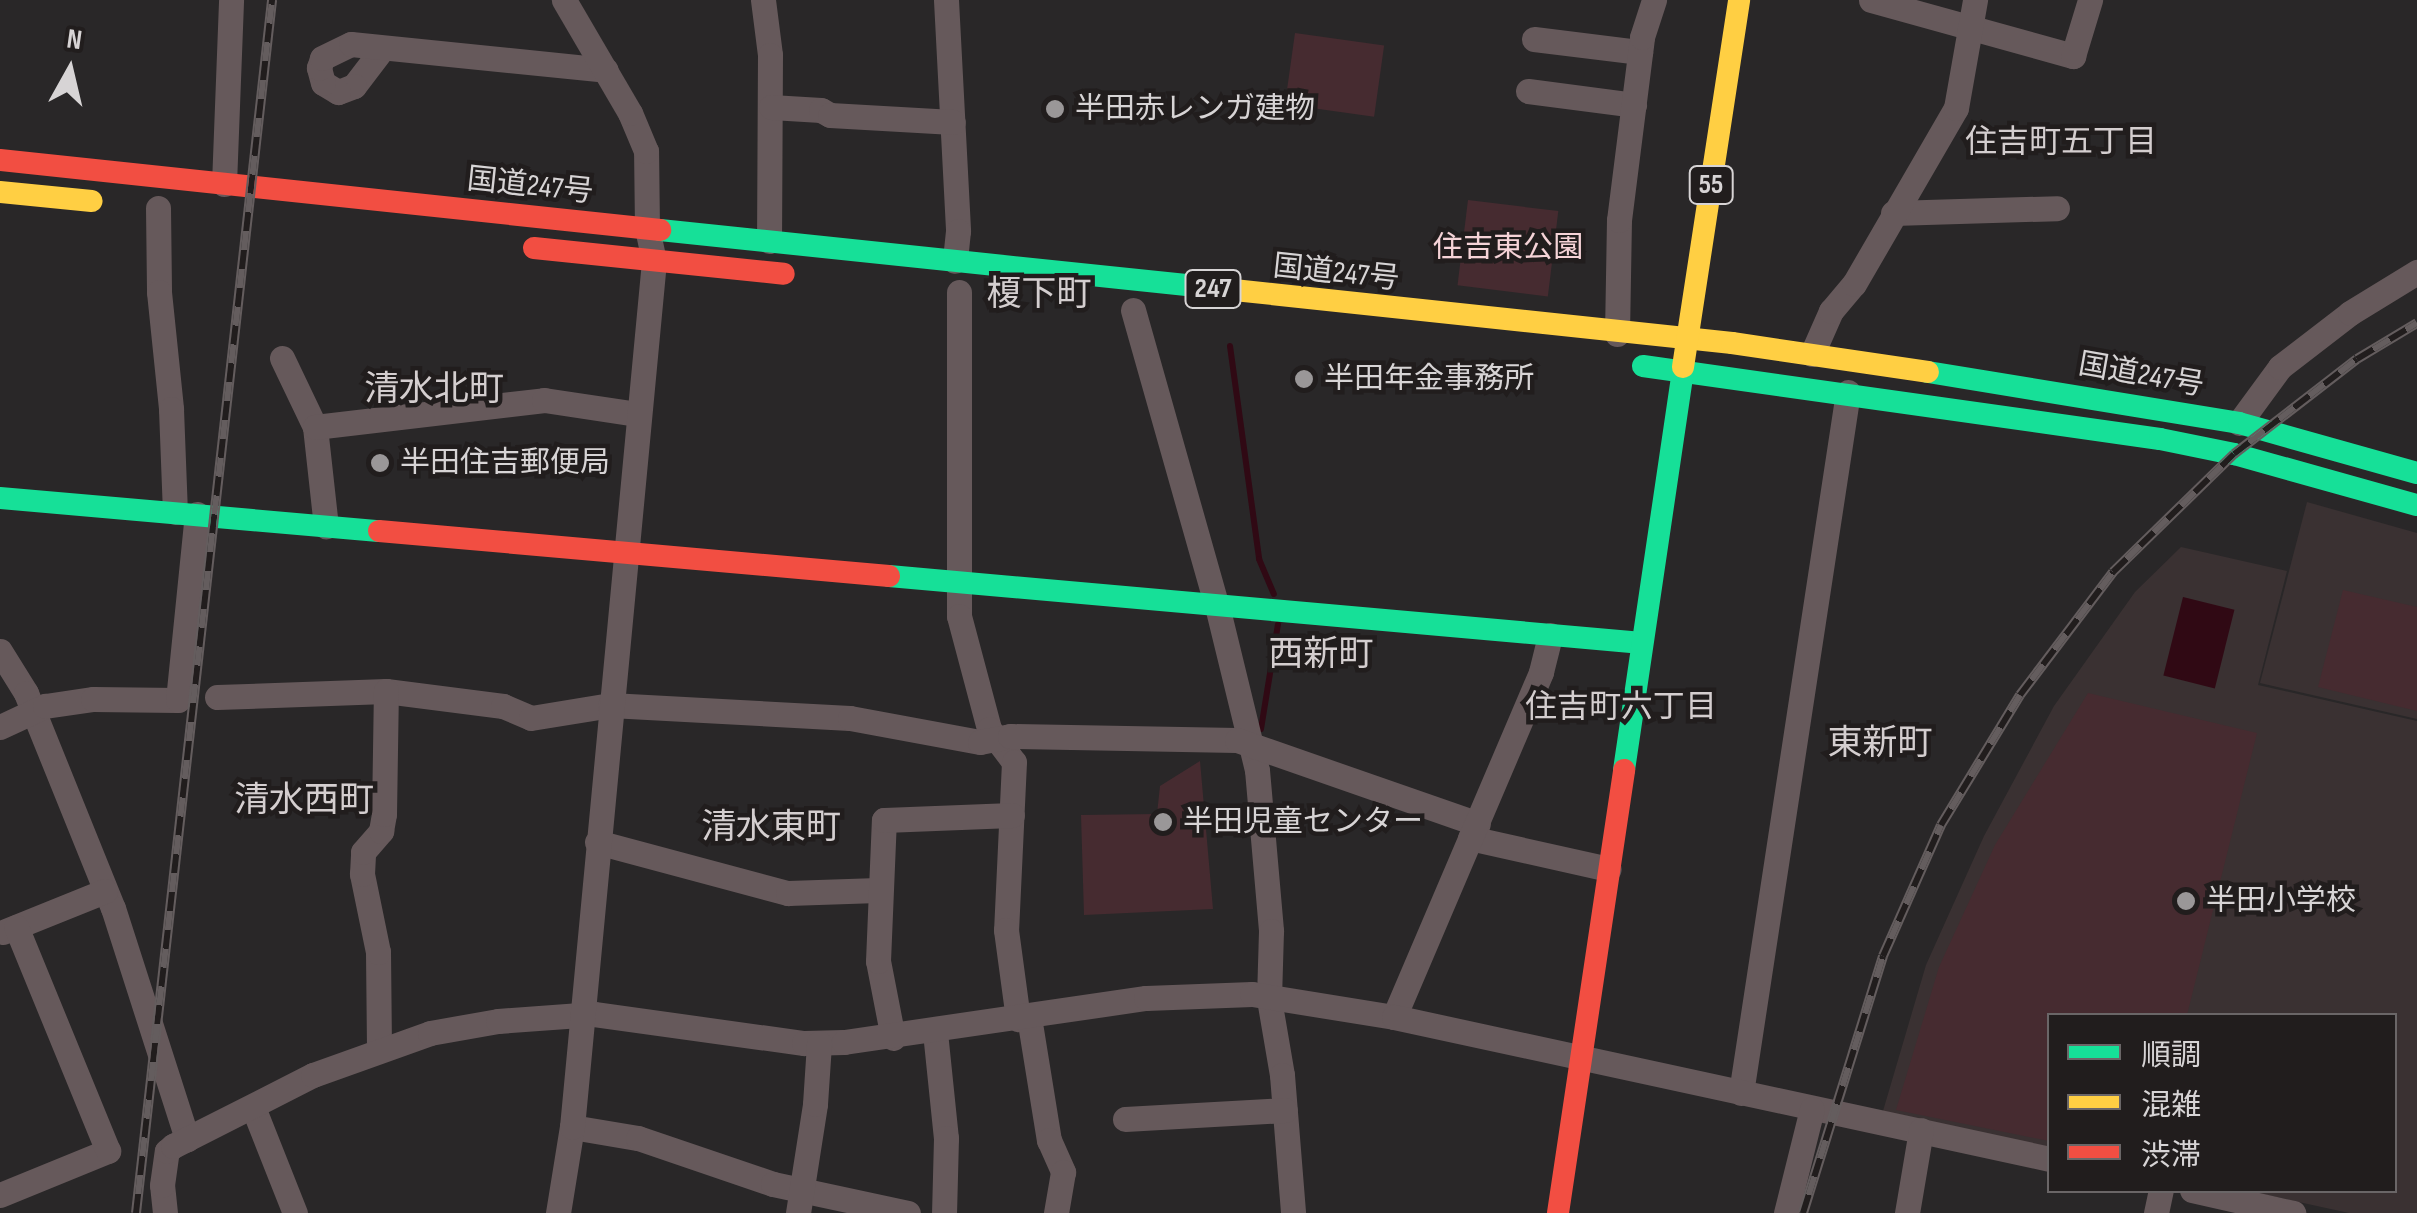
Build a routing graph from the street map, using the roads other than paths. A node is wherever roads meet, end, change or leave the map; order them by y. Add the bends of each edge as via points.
1 (230, 0) edge
2 (564, 0) edge
3 (762, 0) edge
4 (946, 0) edge
5 (1654, 0) edge
6 (1739, 0) edge
7 (1871, 0) edge
8 (1975, 0) edge
9 (2090, 0) edge
10 (1969, 26) junction
11 (1534, 38) dead end
12 (383, 48) dead end
13 (1640, 52) junction
14 (606, 70) junction
15 (1528, 91) dead end
16 (1634, 105) junction
17 (771, 107) junction
18 (953, 122) junction
19 (0, 160) edge
20 (224, 184) junction
21 (0, 192) edge
22 (148, 207) joint
23 (2056, 208) dead end
24 (1893, 214) junction
25 (647, 228) junction
26 (769, 241) junction
27 (508, 245) dead end
28 (654, 260) junction
29 (955, 260) junction
30 (2417, 272) edge
31 (808, 276) dead end
32 (959, 292) dead end
33 (1133, 310) dead end
34 (1617, 334) junction
35 (1687, 340) junction
36 (1812, 354) junction
37 (282, 358) dead end
38 (1627, 364) dead end
39 (1683, 370) junction
40 (1848, 392) junction
41 (638, 414) junction
42 (2238, 423) junction
43 (314, 427) junction
44 (2417, 473) edge
45 (0, 498) edge
46 (2417, 505) edge
47 (186, 513) junction
48 (326, 526) junction
49 (624, 551) junction
50 (958, 581) junction
51 (1217, 606) junction
52 (1550, 635) junction
53 (1642, 643) junction
54 (0, 651) edge
55 (386, 691) junction
56 (217, 697) dead end
57 (610, 705) junction
58 (34, 713) junction
59 (0, 727) edge
60 (998, 738) junction
61 (1252, 744) junction
62 (1012, 816) junction
63 (1474, 831) junction
64 (597, 842) junction
65 (1609, 869) junction
66 (878, 890) junction
67 (105, 891) junction
68 (8, 930) edge
69 (1270, 999) junction
70 (581, 1015) junction
71 (1394, 1017) junction
72 (1024, 1018) junction
73 (935, 1032) junction
74 (893, 1038) junction
75 (819, 1043) junction
76 (379, 1048) junction
77 (1581, 1058) junction
78 (1741, 1093) junction
79 (254, 1107) junction
80 (1812, 1109) junction
81 (1285, 1110) junction
82 (1124, 1119) dead end
83 (572, 1127) junction
84 (1921, 1130) junction
85 (187, 1140) junction
86 (2047, 1158) edge
87 (2205, 1193) edge
88 (0, 1195) edge
89 (800, 1202) edge
90 (2285, 1212) edge
91 (165, 1213) edge
92 (295, 1213) edge
93 (558, 1213) edge
94 (908, 1213) edge
95 (944, 1213) edge
96 (1056, 1213) edge
97 (1293, 1213) edge
98 (1558, 1213) edge
99 (1786, 1213) edge
100 (1908, 1213) edge

1 - 20 street
2 - 14 street
3 - 17 street
4 - 18 street
5 - 13 street
6 - 35 main road, 55
7 - 10 street
8 - 10 street
9 - 10 street via 2073,56
10 - 24 street via 1956,108
11 - 13 street
12 - 14 street
13 - 16 street
14 - 25 street via 646,151
15 - 16 street
16 - 34 street via 1618,233
17 - 18 street
17 - 26 street
18 - 29 street
19 - 20 main road, 国道247号 / 247
20 - 25 main road, 国道247号 / 247
21 - 22 main road
22 - 47 street
23 - 24 street
24 - 36 street via 1854,284 1830,311
25 - 26 main road, 国道247号 / 247
25 - 28 street
26 - 29 main road, 国道247号 / 247
27 - 28 main road, 国道247号
28 - 31 main road, 国道247号
28 - 41 street
29 - 34 main road, 国道247号 / 247
30 - 42 street via 2280,368
32 - 50 street
33 - 51 street
34 - 35 main road, 国道247号 / 247
35 - 36 main road, 国道247号 / 247
35 - 39 main road, 55
36 - 42 main road, 国道247号 / 247
37 - 43 street
38 - 39 main road, 国道247号
39 - 40 main road, 国道247号
39 - 53 main road
40 - 46 main road, 国道247号 via 2197,446
40 - 78 street
41 - 43 street via 544,400
41 - 49 street
42 - 44 main road, 国道247号 / 247
43 - 48 street
45 - 47 main road
47 - 48 main road
47 - 58 street via 178,700 93,699
48 - 49 main road
49 - 50 main road
49 - 57 street
50 - 51 main road
50 - 60 street via 970,671
51 - 52 main road
51 - 61 street
52 - 53 main road
52 - 63 street
53 - 65 main road
54 - 58 street
55 - 56 street
55 - 57 street via 503,706 531,718
55 - 76 street via 384,814 380,832 362,852 378,952
57 - 60 street via 806,714 948,739
57 - 64 street
58 - 59 street
58 - 67 street
60 - 61 street
60 - 62 street via 1014,762
61 - 63 street
61 - 69 street via 1272,930
62 - 66 street via 884,820
62 - 72 street via 1006,930
63 - 65 street
63 - 71 street
64 - 66 street via 788,893
64 - 70 street
65 - 77 main road
66 - 74 street via 878,961
67 - 68 street
67 - 85 street
68 - 88 street via 108,1151
69 - 71 street
69 - 72 street via 1146,998
69 - 81 street
70 - 75 street
70 - 76 street via 498,1021
70 - 83 street
71 - 77 street
72 - 73 street
72 - 96 street via 1048,1140 1064,1172
73 - 74 street
73 - 95 street via 946,1138
74 - 75 street
75 - 89 street
76 - 79 street
77 - 78 street
77 - 98 main road
78 - 80 street
79 - 85 street
79 - 92 street
80 - 84 street
80 - 99 street
81 - 82 street
81 - 97 street
83 - 89 street via 638,1138
83 - 93 street
84 - 86 street
84 - 100 street
85 - 91 street via 167,1152
87 - 90 street
89 - 94 street

